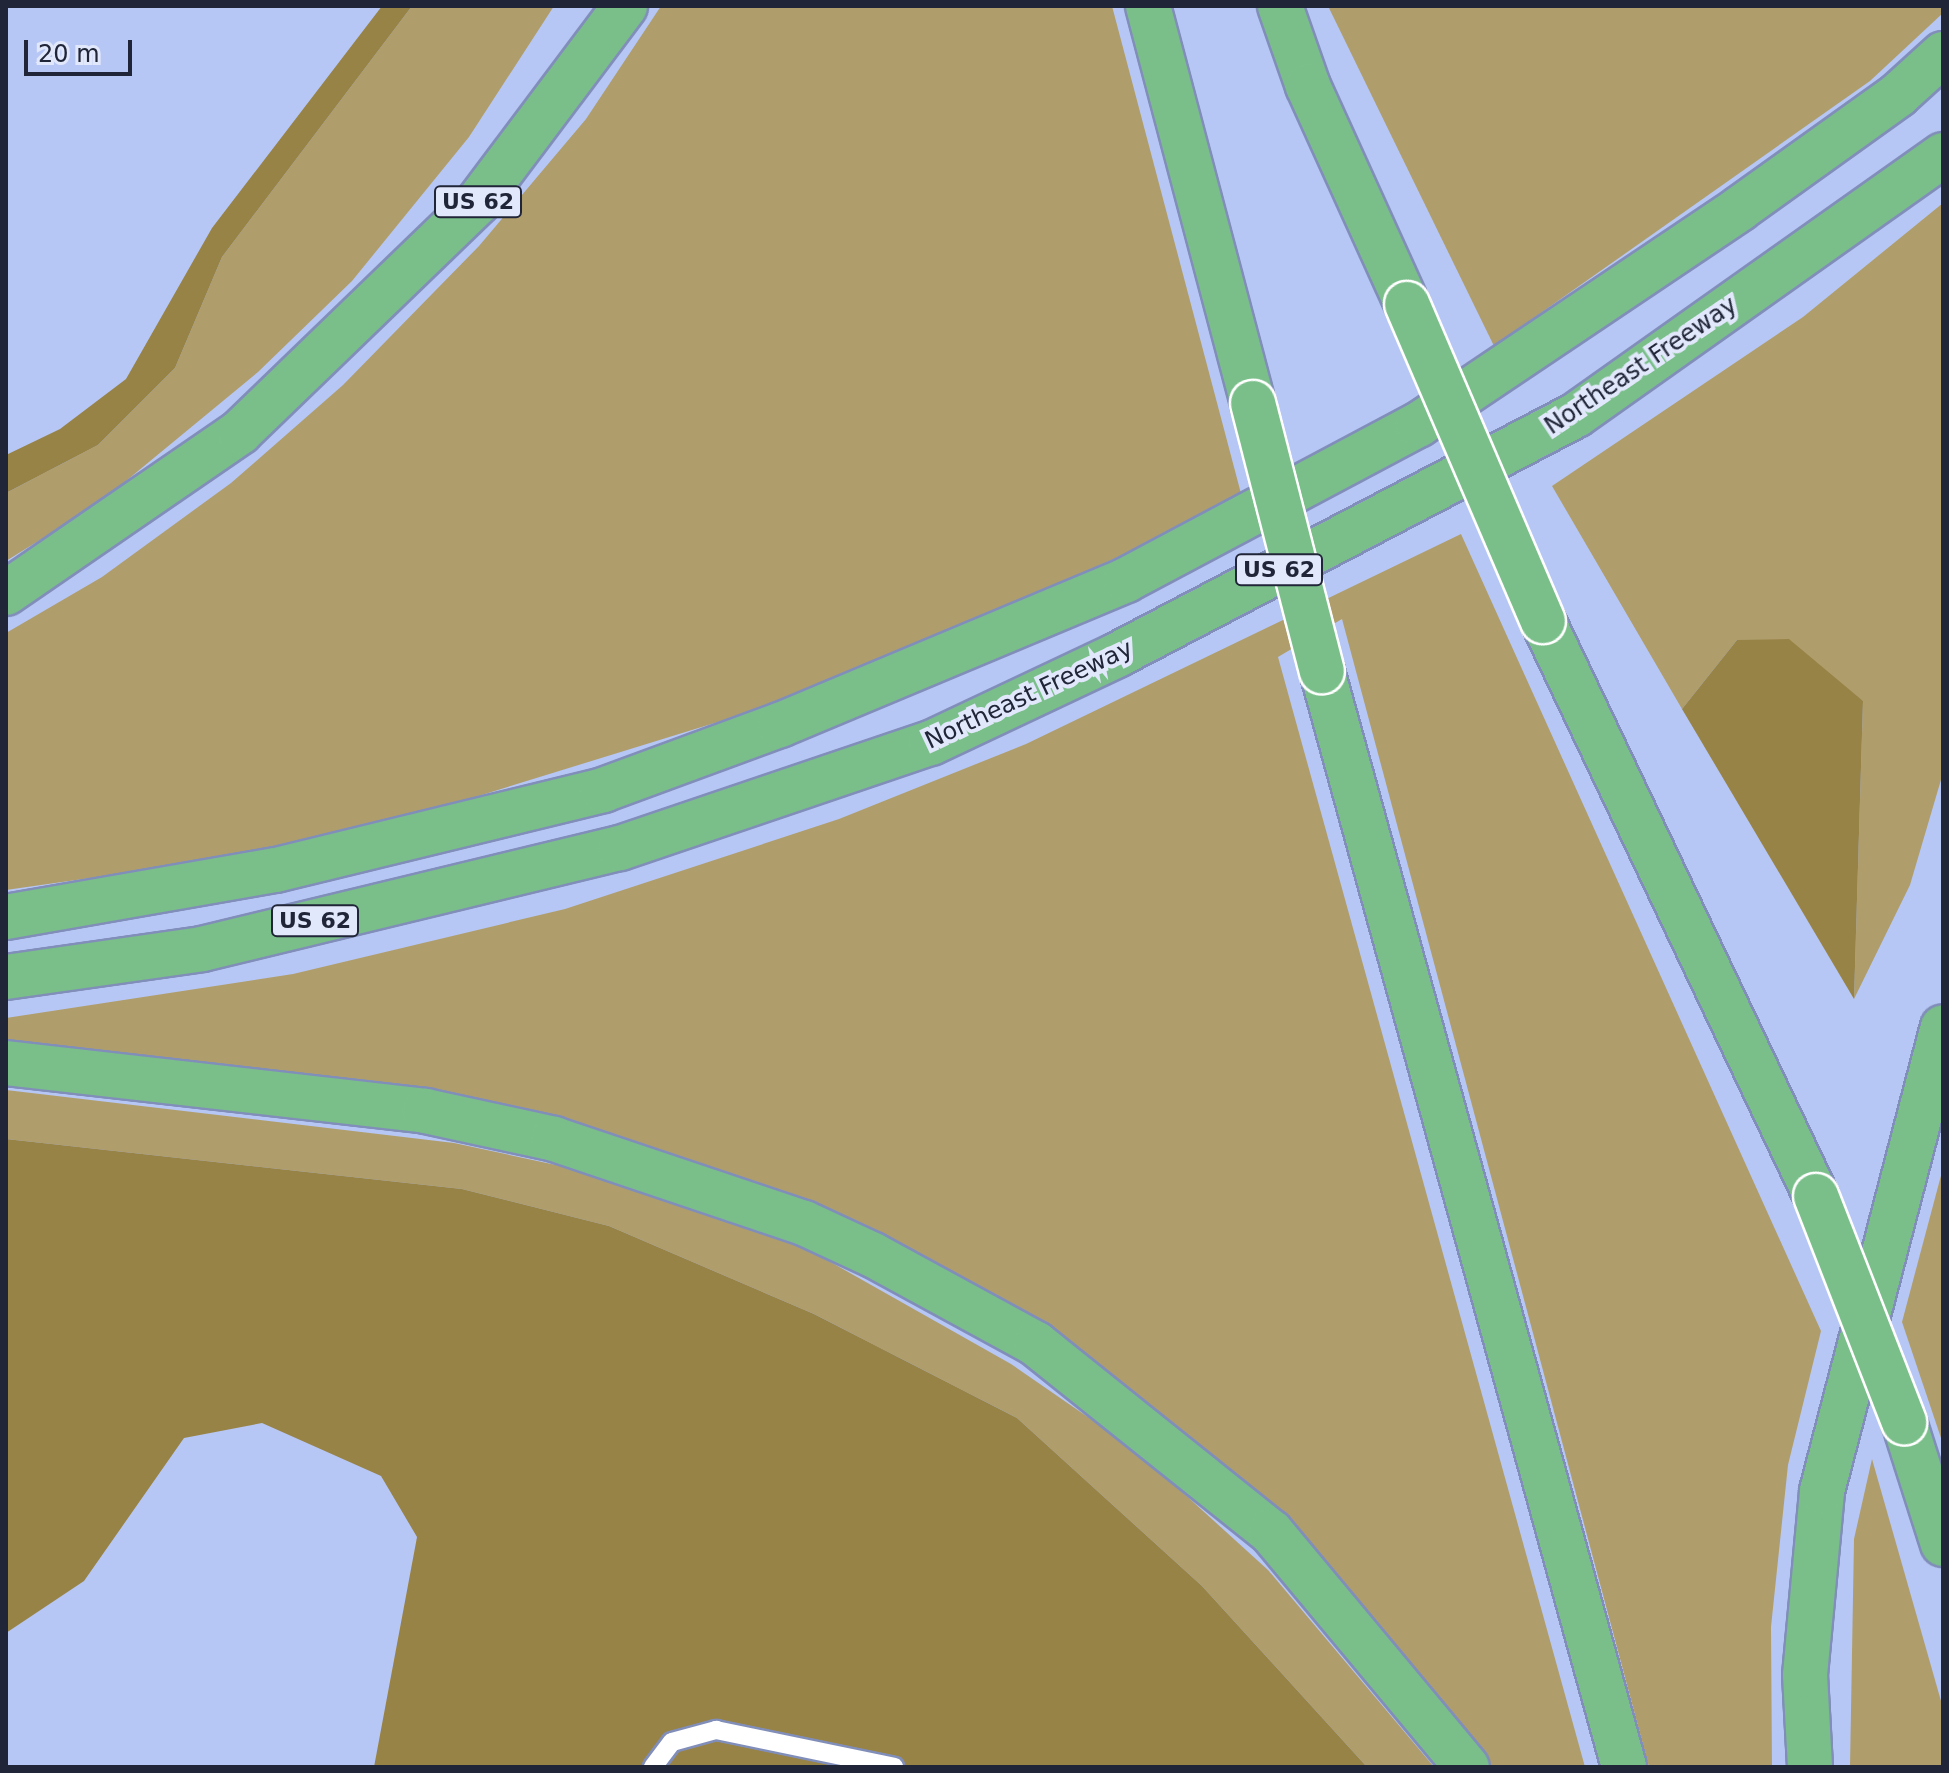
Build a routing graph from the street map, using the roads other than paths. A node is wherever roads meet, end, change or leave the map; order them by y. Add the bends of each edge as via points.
1 (625, 6) edge
2 (1148, 6) edge
3 (1280, 6) edge
4 (1943, 54) edge
5 (1943, 155) edge
6 (6, 593) edge
7 (6, 917) edge
8 (6, 977) edge
9 (1943, 1028) edge
10 (6, 1063) edge
11 (1943, 1544) edge
12 (653, 1767) edge
13 (894, 1767) edge
14 (1467, 1767) edge
15 (1624, 1767) edge
16 (1810, 1767) edge

1 - 6 highway, US 62 via 478,202 250,422
2 - 15 highway, bridge via 1322,671
3 - 11 highway, bridge via 1308,86 1543,621 1816,1196 1904,1422
4 - 7 highway via 1898,95 1418,425 1126,580 780,725 603,790 276,870
5 - 8 highway, Northeast Freeway / US 62 via 1576,415 1117,655 931,743 620,848 202,949
9 - 16 highway via 1822,1491 1806,1645
10 - 14 highway via 411,1109 554,1139 804,1223 873,1255 1036,1344 1271,1532
12 - 13 lane via 672,1742 716,1730

